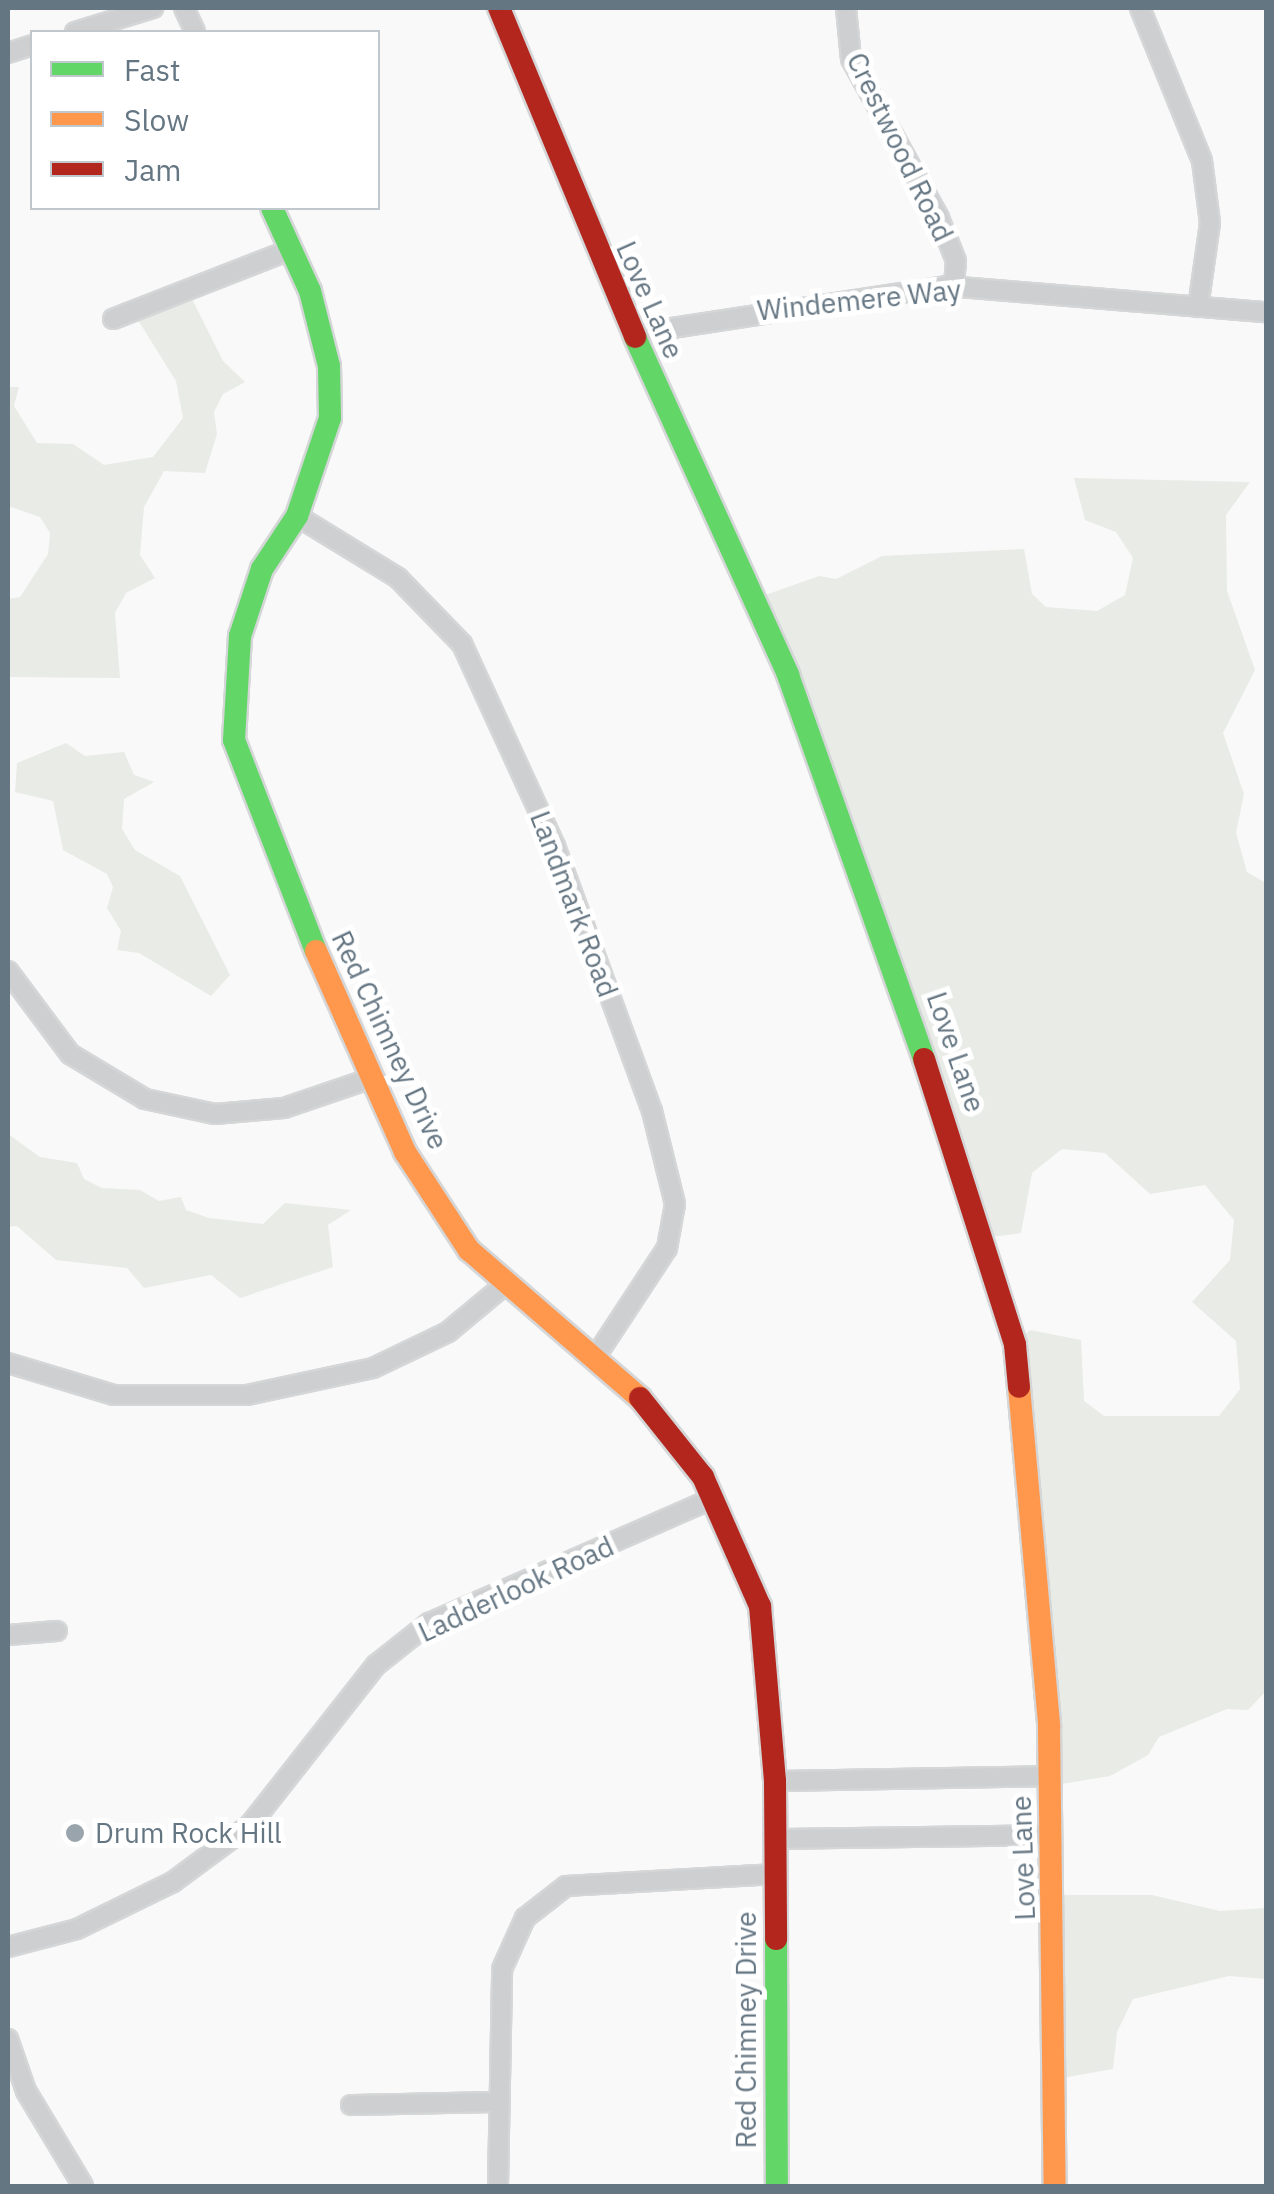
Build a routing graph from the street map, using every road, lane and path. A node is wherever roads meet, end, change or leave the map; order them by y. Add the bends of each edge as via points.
1 (154, 8) edge
2 (499, 8) edge
3 (846, 8) edge
4 (1140, 8) edge
5 (81, 30) edge
6 (273, 210) edge
7 (290, 250) junction
8 (954, 286) junction
9 (1198, 306) junction
10 (1266, 312) edge
11 (113, 319) dead end
12 (633, 334) junction
13 (296, 516) junction
14 (8, 971) edge
15 (372, 1078) junction
16 (508, 1282) junction
17 (594, 1359) junction
18 (8, 1363) edge
19 (714, 1498) junction
20 (57, 1631) dead end
21 (8, 1634) edge
22 (1050, 1776) junction
23 (775, 1781) junction
24 (1052, 1835) junction
25 (776, 1839) junction
26 (776, 1874) junction
27 (8, 1947) edge
28 (8, 2039) edge
29 (497, 2102) junction
30 (351, 2104) dead end
31 (83, 2186) edge
32 (498, 2186) edge
33 (778, 2186) edge
34 (1055, 2186) edge

1 - 5 street
2 - 12 street, Love Lane
3 - 8 street, Crestwood Road via 851,59 940,218 956,261
4 - 9 street via 1202,161 1210,223
6 - 7 street, Red Chimney Drive
7 - 11 street
7 - 13 street, Red Chimney Drive via 310,292 330,401
8 - 9 street, Windemere Way
8 - 12 street, Windemere Way via 765,308
9 - 10 street, Windemere Way
12 - 22 street, Love Lane via 788,676 964,1170 1015,1346
13 - 15 street, Red Chimney Drive via 262,569 240,636 234,740 265,836
13 - 17 street, Landmark Road via 398,578 442,616 462,644 556,846 652,1111 675,1204 667,1248
14 - 15 street via 70,1054 145,1099 215,1114 284,1108
15 - 16 street, Red Chimney Drive via 405,1152 469,1250
16 - 17 street, Red Chimney Drive
16 - 18 street via 448,1332 373,1368 247,1395 114,1394
17 - 19 street, Red Chimney Drive via 646,1403
19 - 23 street, Red Chimney Drive via 760,1606
19 - 27 street, Ladderlook Road via 429,1624 376,1665 250,1824 173,1882 77,1929
20 - 21 street
22 - 23 street
22 - 24 street, Love Lane
23 - 25 street, Red Chimney Drive
24 - 25 street
24 - 34 street, Love Lane
25 - 26 street, Red Chimney Drive
26 - 29 street, Red Chimney Drive via 566,1886 526,1918 502,1968
26 - 33 street, Red Chimney Drive
28 - 31 street via 26,2091
29 - 30 street
29 - 32 street, Red Chimney Drive

